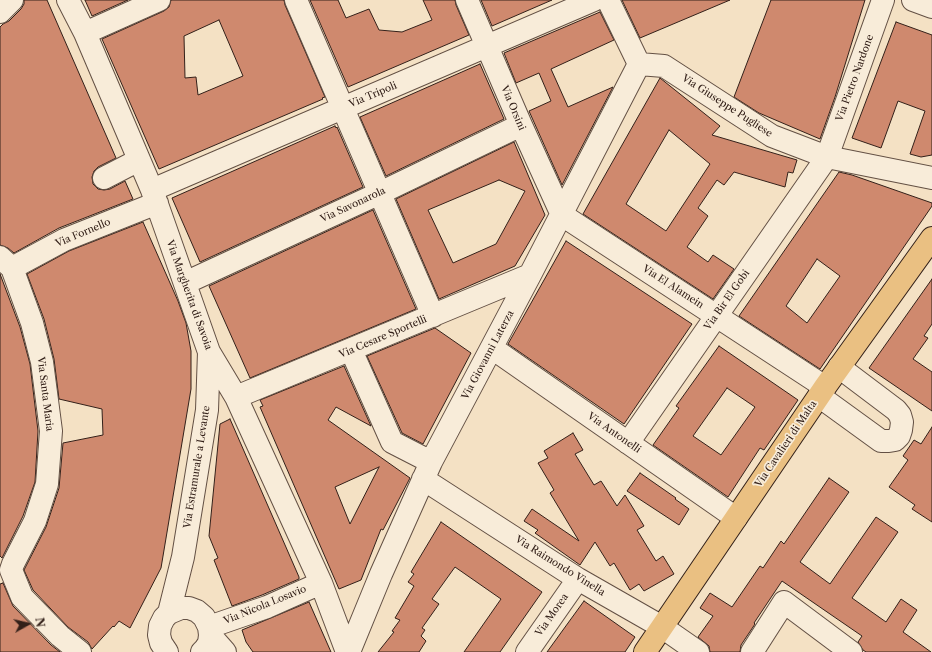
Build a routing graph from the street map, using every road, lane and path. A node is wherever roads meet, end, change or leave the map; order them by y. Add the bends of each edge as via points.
1 (12, 0) edge
2 (68, 0) edge
3 (159, 0) edge
4 (296, 0) edge
5 (467, 0) edge
6 (594, 0) edge
7 (608, 0) edge
8 (883, 0) edge
9 (913, 0) edge
10 (932, 7) edge
11 (0, 12) edge
12 (85, 33) junction
13 (487, 46) junction
14 (639, 64) junction
15 (343, 108) junction
16 (521, 125) junction
17 (827, 157) junction
18 (139, 160) junction
19 (104, 178) dead end
20 (932, 178) edge
21 (380, 193) junction
22 (154, 196) junction
23 (562, 215) junction
24 (932, 238) edge
25 (6, 262) edge
26 (530, 275) junction
27 (185, 283) junction
28 (433, 316) junction
29 (716, 316) junction
30 (492, 348) junction
31 (351, 350) junction
32 (208, 352) junction
33 (839, 367) junction
34 (822, 391) junction
35 (236, 397) junction
36 (628, 443) junction
37 (427, 471) junction
38 (736, 518) junction
39 (183, 557) junction
40 (6, 571) edge
41 (578, 579) junction
42 (321, 583) junction
43 (169, 613) junction
44 (662, 627) junction
45 (204, 631) edge
46 (80, 652) edge
47 (167, 652) edge
48 (225, 652) edge
49 (348, 652) edge
50 (526, 652) edge
51 (645, 652) edge
52 (698, 652) edge
53 (752, 652) edge
54 (851, 652) edge

1 - 11 street
2 - 12 street, Via Margherita di Savoia
3 - 12 street
4 - 15 street
5 - 13 street, Via Orsini
6 - 13 street, Via Tripoli
7 - 14 street
8 - 17 street, Via Pietro Nardone
9 - 10 street
12 - 18 street, Via Margherita di Savoia
13 - 15 street, Via Tripoli
13 - 16 street, Via Orsini
14 - 17 street, Via Giuseppe Pugliese via 664,66 772,136
14 - 23 street, Via Giovanni Laterza
15 - 21 street
15 - 22 street, Via Tripoli
16 - 21 street, Via Savonarola
16 - 23 street, Via Orsini
17 - 20 street, Via Giuseppe Pugliese
17 - 29 street, Via Bir El Gobi
18 - 19 street
18 - 22 street, Via Margherita di Savoia
21 - 27 street, Via Savonarola
21 - 28 street
22 - 25 street, Via Fornello via 64,240
22 - 27 street, Via Margherita di Savoia
23 - 26 street, Via Giovanni Laterza
23 - 29 street, Via El Alamein
24 - 33 main road, Via Cavalieri di Malta
25 - 40 street, Via Santa Maria via 34,331 42,362 51,431 47,484 35,521 13,564
26 - 28 street, Via Cesare Sportelli
26 - 30 street, Via Giovanni Laterza
27 - 32 street, Via Margherita di Savoia
28 - 31 street, Via Cesare Sportelli
29 - 34 street, Via El Alamein
29 - 36 street, Via Bir El Gobi
30 - 36 street, Via Antonelli
30 - 37 street, Via Giovanni Laterza
31 - 35 street, Via Cesare Sportelli
31 - 37 street, Via Raimondo Vinella via 392,442
32 - 35 street, Via Margherita di Savoia
32 - 39 street, Via Estramurale a Levante via 207,410
33 - 34 main road, Via Cavalieri di Malta
33 - 34 street, Via El Alamein via 896,410 902,422 899,436 895,440 881,441
34 - 38 main road, Via Cavalieri di Malta
35 - 42 street, Via Margherita di Savoia
36 - 38 street, Via Antonelli
37 - 41 street, Via Raimondo Vinella
37 - 49 street, Via Giovanni Laterza
38 - 44 main road, Via Cavalieri di Malta
39 - 43 street, Via Estramurale a Levante
39 - 45 street, Via Estramurale a Levante
40 - 46 street via 22,597 60,636
41 - 44 street, Via Raimondo Vinella
41 - 50 street, Via Morea
42 - 45 street, Via Nicola Losavio
42 - 49 street, Via Margherita di Savoia
43 - 45 street via 190,608
43 - 47 street, Via Estramurale a Levante via 160,626 159,635
44 - 51 main road, Via Cavalieri di Malta
44 - 52 street, Via Raimondo Vinella
45 - 48 street
53 - 54 street via 784,602

